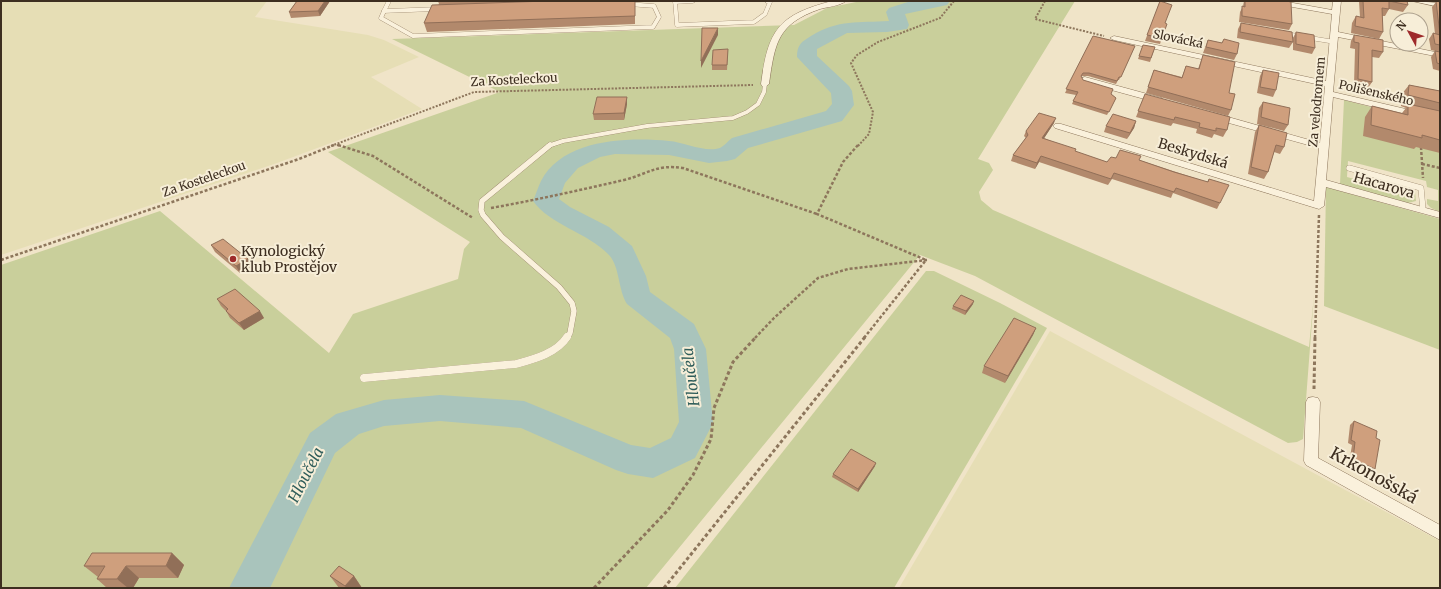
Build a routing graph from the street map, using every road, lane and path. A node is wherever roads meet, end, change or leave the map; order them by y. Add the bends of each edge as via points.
1 (389, 1) edge
2 (675, 1) edge
3 (693, 1) edge
4 (769, 1) edge
5 (842, 1) edge
6 (954, 1) edge
7 (1045, 1) edge
8 (1270, 1) edge
9 (1337, 1) edge
10 (1416, 1) edge
11 (620, 4) edge
12 (1440, 5) edge
13 (447, 9) edge
14 (384, 11) junction
15 (1337, 12) junction
16 (1282, 33) edge
17 (1114, 38) joint
18 (1335, 38) junction
19 (1440, 55) edge
20 (1085, 80) edge
21 (765, 84) junction
22 (1331, 89) junction
23 (1168, 103) edge
24 (1205, 113) edge
25 (1440, 120) edge
26 (1058, 126) dead end
27 (337, 144) junction
28 (1325, 147) junction
29 (1421, 147) edge
30 (1422, 164) junction
31 (1349, 168) dead end
32 (1440, 168) edge
33 (1321, 182) junction
34 (1421, 188) junction
35 (1319, 206) junction
36 (481, 210) junction
37 (1423, 210) junction
38 (817, 214) junction
39 (1440, 215) edge
40 (492, 225) junction
41 (1, 260) edge
42 (927, 260) junction
43 (364, 378) dead end
44 (1313, 402) joint
45 (1440, 533) edge
46 (594, 588) edge
47 (664, 588) edge

1 - 14 lane
2 - 3 lane
2 - 4 lane via 676,25 754,22 765,14
5 - 21 street via 821,6 779,29 773,41
6 - 38 path via 939,18 900,32 854,57 851,63 873,112 869,134 843,162
7 - 17 path via 1036,19
8 - 15 street
9 - 15 street, Za velodromem
10 - 12 street
11 - 14 lane via 654,6 659,17 653,28 413,36 381,18
13 - 14 lane
15 - 18 street, Za velodromem
16 - 18 lane
17 - 22 street, Slovácká
18 - 19 street
18 - 22 street, Za velodromem
20 - 23 street
21 - 27 path, Za Kosteleckou via 474,92
21 - 36 lane via 765,95 758,104 736,118 647,126 550,145 482,200
22 - 25 street, Polišenského
22 - 28 street, Za velodromem
24 - 28 street
26 - 35 street, Beskydská
27 - 40 path via 373,156 475,220
27 - 41 path, Za Kosteleckou
28 - 33 street, Za velodromem
29 - 30 path
30 - 32 path
30 - 34 path
31 - 34 lane
33 - 35 street, Za velodromem
33 - 37 street, Hacarova
34 - 37 lane
35 - 44 path
36 - 38 path via 631,178 653,168 675,166
36 - 40 lane
37 - 39 street, Hacarova
38 - 42 path
40 - 43 lane via 559,287 572,303 570,333 564,342 539,358 516,364
42 - 46 path via 848,269 818,278 774,318 733,362 714,408 711,440 693,475 668,510
42 - 47 path
44 - 45 street, Krkonošská via 1311,461

